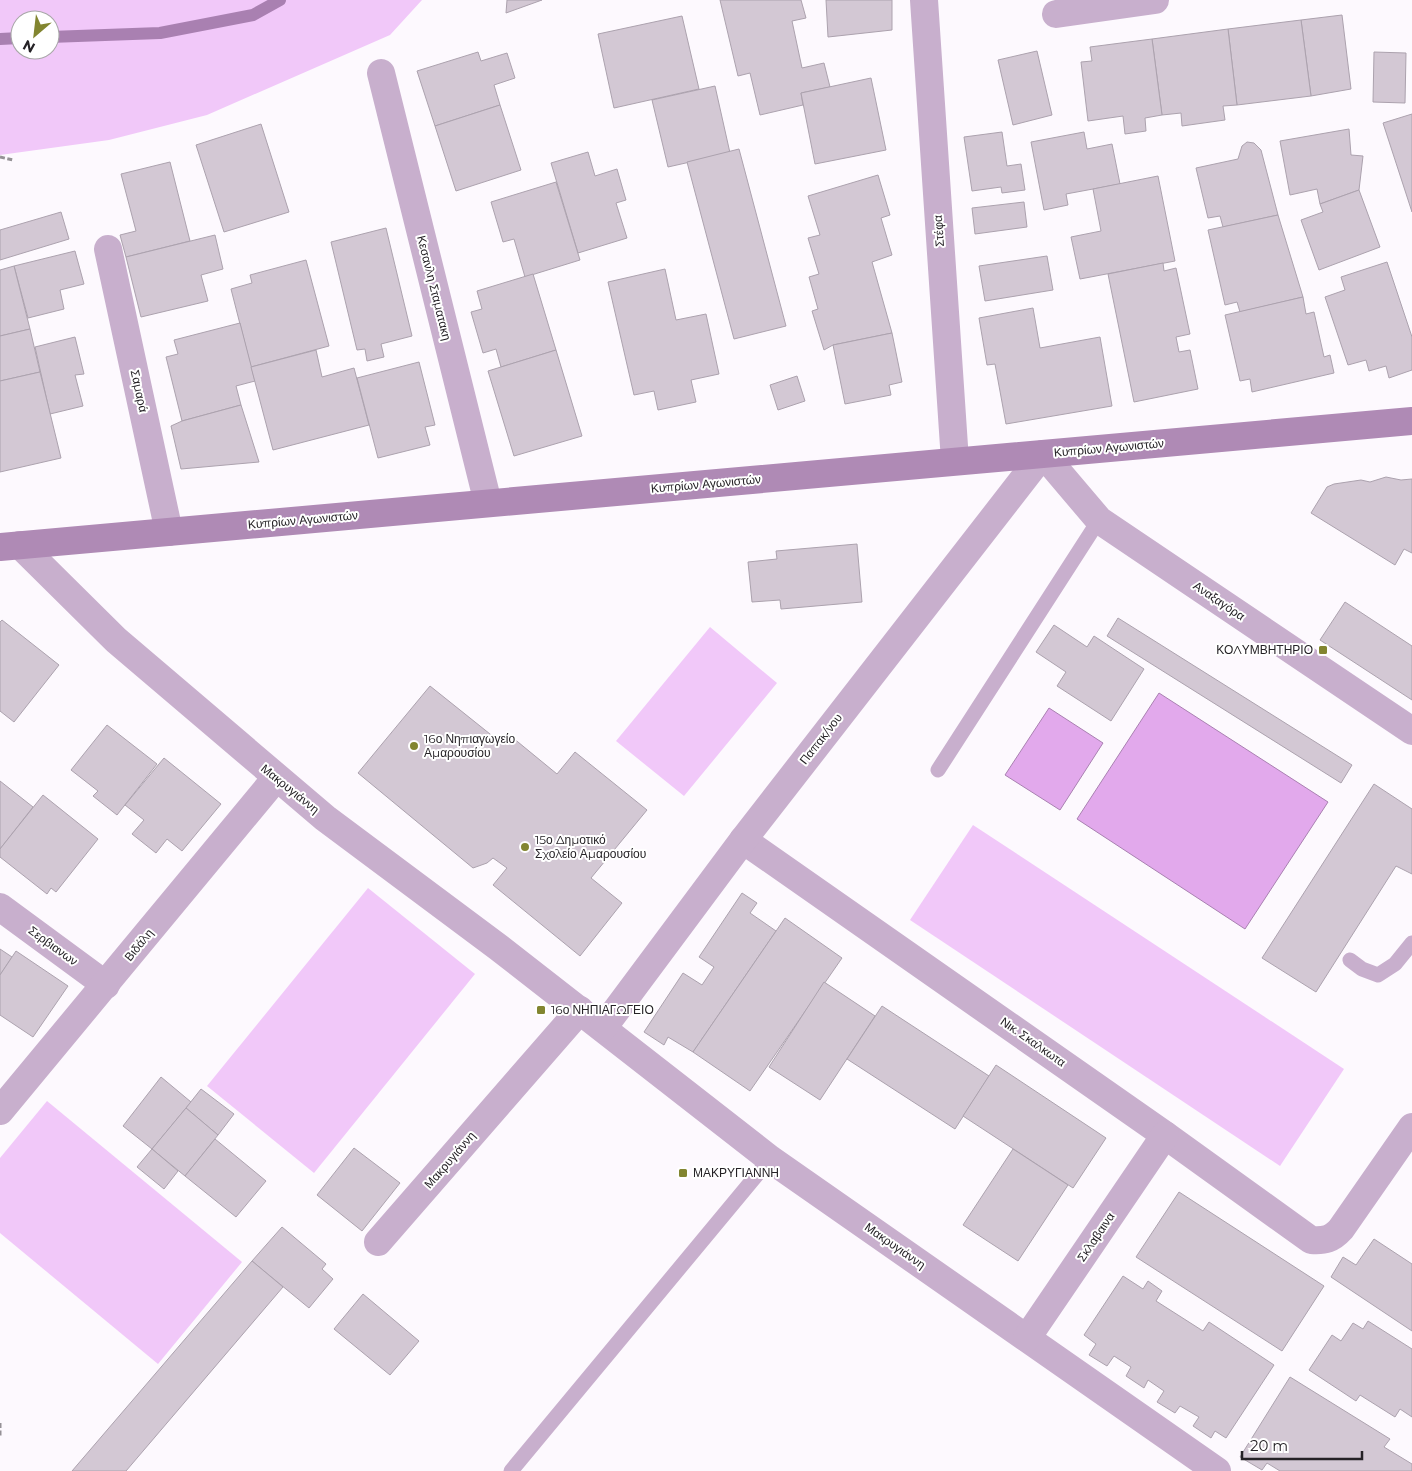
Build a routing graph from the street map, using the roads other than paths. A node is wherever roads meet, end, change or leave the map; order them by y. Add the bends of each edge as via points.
1 (924, 0) edge
2 (1155, 0) edge
3 (1056, 14) dead end
4 (381, 73) dead end
5 (108, 249) dead end
6 (1412, 421) edge
7 (1042, 454) junction
8 (955, 462) junction
9 (488, 503) junction
10 (1099, 520) junction
11 (169, 532) junction
12 (10, 546) edge
13 (1412, 731) edge
14 (938, 770) dead end
15 (276, 778) junction
16 (743, 840) junction
17 (0, 907) edge
18 (1412, 943) edge
19 (1350, 960) dead end
20 (106, 985) junction
21 (580, 1010) junction
22 (604, 1028) junction
23 (0, 1111) edge
24 (1412, 1127) edge
25 (1166, 1135) junction
26 (770, 1159) junction
27 (378, 1242) dead end
28 (1027, 1338) junction
29 (511, 1471) edge
30 (1217, 1471) edge

1 - 8 street, Στέφα
2 - 3 street
4 - 9 street, Κεσανλη Σταματακη
5 - 11 street, Σαμαρά
6 - 7 street, Κυπρίων Αγωνιστών
7 - 8 street, Κυπρίων Αγωνιστών
7 - 10 street, Αναξαγόρα
7 - 16 street, Παπακ/νου
8 - 9 street, Κυπρίων Αγωνιστών
9 - 11 street, Κυπρίων Αγωνιστών
10 - 13 street, Αναξαγόρα
10 - 14 lane
11 - 12 street, Κυπρίων Αγωνιστών
12 - 15 street, Μακρυγιάννη
15 - 20 street, Βιδάλη
15 - 21 street, Μακρυγιάννη
16 - 22 street, Παπακ/νου
16 - 25 street, Νικ. Σκαλκωτα
17 - 20 street, Σερβιανων
18 - 19 lane via 1395,964 1378,975
20 - 23 street, Βιδάλη
21 - 22 street, Μακρυγιάννη
21 - 27 street, Μακρυγιάννη
22 - 26 street, Μακρυγιάννη
24 - 25 street, Νικ. Σκαλκωτα via 1341,1229 1334,1237 1323,1241 1311,1240 1294,1230
25 - 28 street, Σκλαβαινα
26 - 28 street, Μακρυγιάννη
26 - 29 lane
28 - 30 street, Μακρυγιάννη

